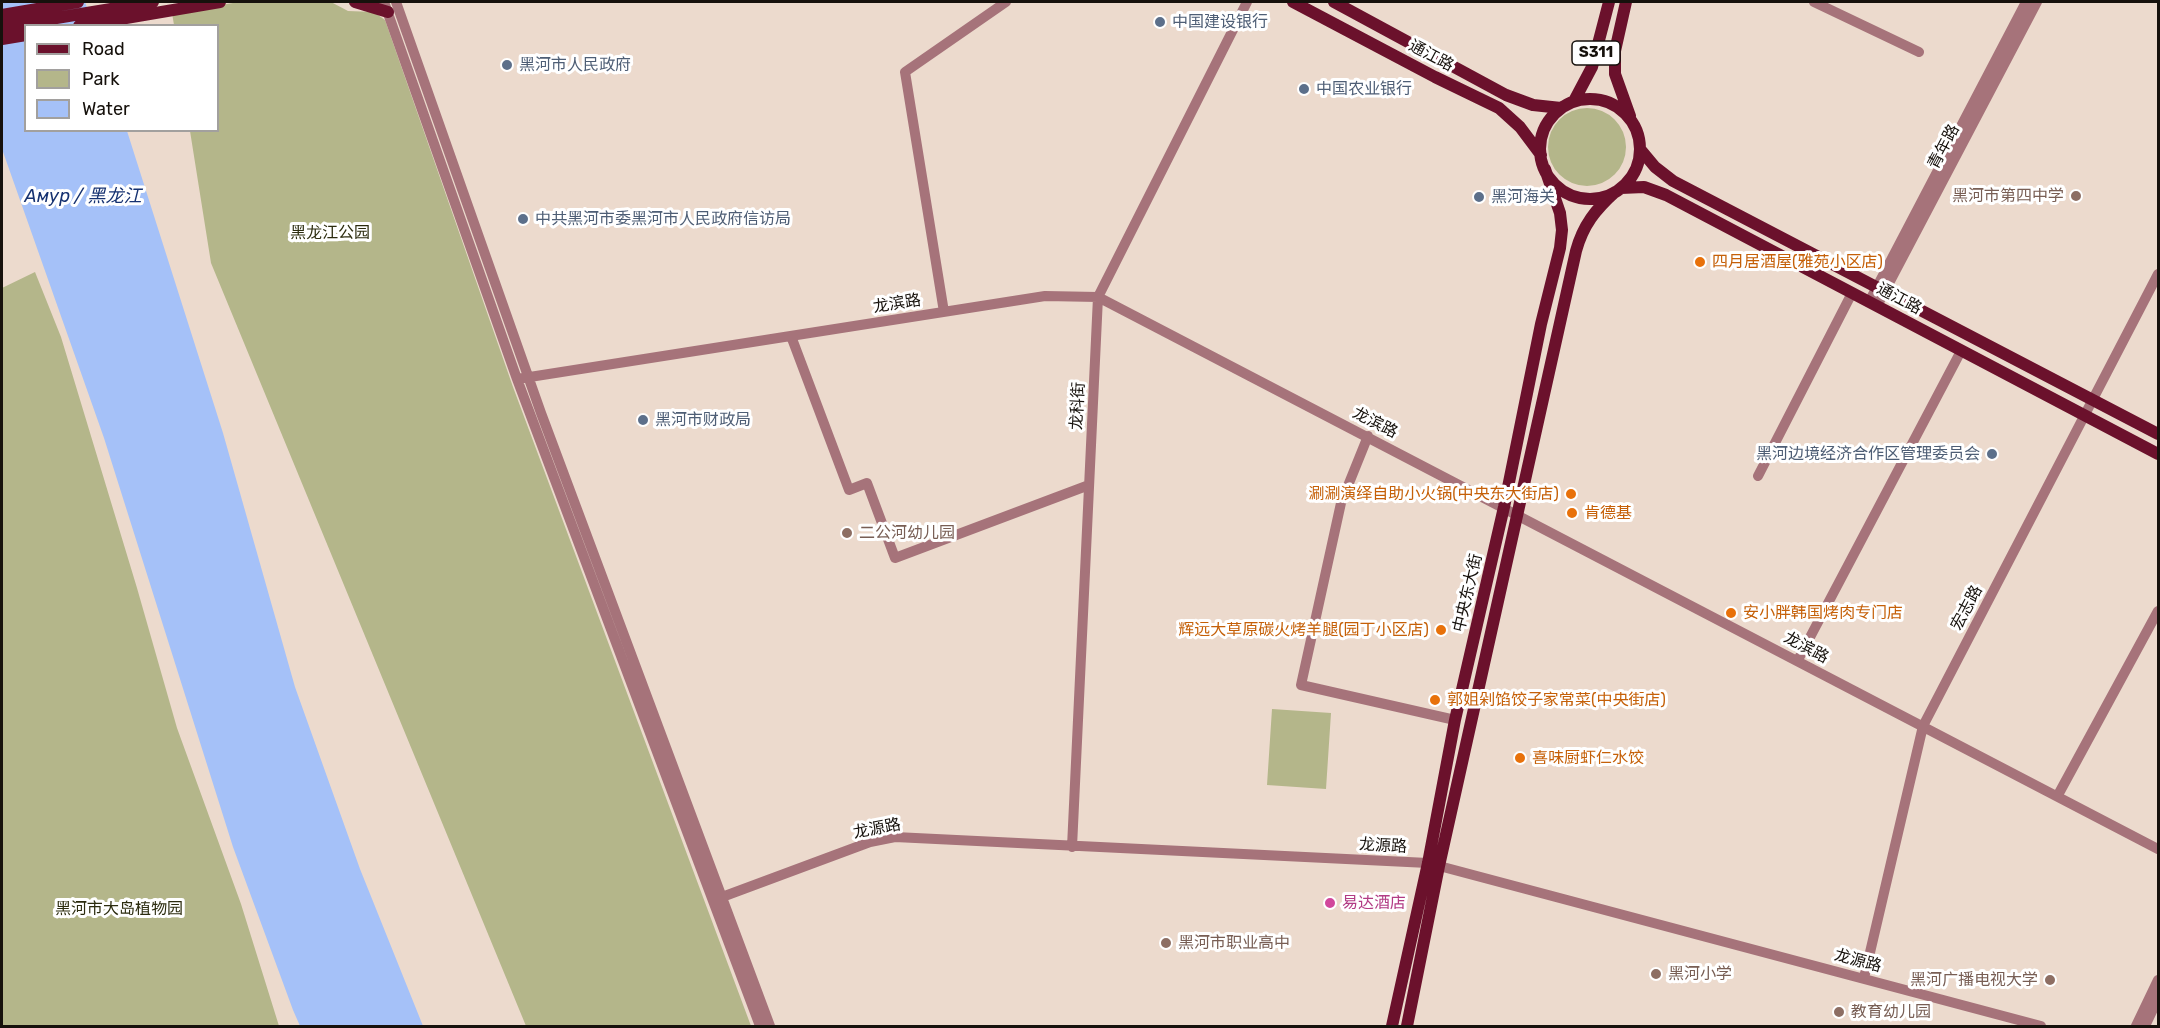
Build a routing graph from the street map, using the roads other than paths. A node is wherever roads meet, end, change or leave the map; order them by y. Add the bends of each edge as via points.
1 (78, 2) edge
2 (220, 2) edge
3 (355, 2) edge
4 (1006, 2) edge
5 (1247, 2) edge
6 (1293, 2) edge
7 (1334, 2) edge
8 (1609, 2) edge
9 (1626, 2) edge
10 (1814, 2) edge
11 (2026, 2) edge
12 (2037, 2) edge
13 (389, 5) edge
14 (158, 6) edge
15 (2, 15) edge
16 (24, 24) edge
17 (24, 24) edge
18 (87, 24) edge
19 (2, 27) edge
20 (24, 35) edge
21 (2, 39) edge
22 (1919, 52) dead end
23 (1574, 101) junction
24 (1561, 108) junction
25 (1634, 125) junction
26 (1640, 149) junction
27 (1540, 155) junction
28 (1545, 169) junction
29 (1618, 190) junction
30 (2158, 274) edge
31 (1881, 290) junction
32 (1852, 293) junction
33 (1098, 297) junction
34 (1873, 304) junction
35 (944, 312) junction
36 (791, 336) junction
37 (1961, 351) junction
38 (523, 379) junction
39 (2093, 400) junction
40 (2085, 415) junction
41 (2158, 434) edge
42 (1368, 436) junction
43 (2158, 454) edge
44 (1758, 476) dead end
45 (1089, 485) junction
46 (1504, 507) junction
47 (1518, 514) junction
48 (2158, 611) edge
49 (1798, 660) junction
50 (1455, 720) junction
51 (1923, 726) junction
52 (2058, 795) junction
53 (1072, 847) junction
54 (2158, 849) edge
55 (1434, 865) junction
56 (718, 898) junction
57 (1864, 978) junction
58 (2158, 980) edge
59 (2158, 999) edge
60 (760, 1026) edge
61 (770, 1026) edge
62 (1392, 1026) edge
63 (1407, 1026) edge
64 (2041, 1026) edge
65 (2136, 1026) edge
66 (2145, 1026) edge

1 - 15 main road
2 - 14 main road
3 - 13 main road
4 - 35 street via 905,72
5 - 33 street, 龙科街
6 - 27 main road, 通江路 via 1499,108 1520,127
7 - 24 main road, 通江路 via 1506,95 1533,105
8 - 23 main road, S311 via 1592,67
9 - 25 main road via 1615,51 1615,74
10 - 22 street
11 - 31 street, 青年路
12 - 31 street, 青年路
13 - 38 street
14 - 16 main road
14 - 18 main road
17 - 19 main road
20 - 21 main road
23 - 24 main road
23 - 25 main road via 1602,100 1615,105
24 - 27 main road via 1544,129
25 - 26 main road
26 - 29 main road via 1635,171
26 - 31 main road, 通江路 via 1673,181
27 - 28 main road
28 - 29 main road via 1563,191 1576,196 1589,199
28 - 46 main road, 中央东大街 via 1560,213 1560,248
29 - 32 main road, 通江路 via 1644,187 1665,195
29 - 47 main road, 中央东大街 via 1589,218 1580,236
30 - 39 street, 宏志路
31 - 34 street, 青年路
31 - 39 main road, 通江路
32 - 34 main road, 通江路
32 - 44 street
33 - 35 street, 龙滨路 via 1045,296
33 - 42 street, 龙滨路
33 - 45 street, 龙科街
34 - 37 main road, 通江路
35 - 36 street, 龙滨路
36 - 38 street, 龙滨路
36 - 45 street via 849,490 867,483 895,558
37 - 40 main road, 通江路
37 - 49 street
38 - 56 street
39 - 40 street, 宏志路
39 - 41 main road, 通江路
40 - 43 main road, 通江路
40 - 51 street, 宏志路
42 - 46 street, 龙滨路
42 - 50 street via 1341,503 1301,685
45 - 53 street, 龙科街
46 - 47 street, 龙滨路
46 - 50 main road, 中央东大街
47 - 49 street, 龙滨路
47 - 55 main road, 中央东大街
48 - 52 street
49 - 51 street, 龙滨路
50 - 55 main road, 中央东大街
51 - 52 street, 龙滨路
51 - 57 street, 宏志路
52 - 54 street, 龙滨路
53 - 55 street, 龙源路
53 - 56 street, 龙源路 via 895,837 870,842
55 - 57 street, 龙源路
55 - 62 main road, 中央东大街
55 - 63 main road, 中央东大街
56 - 60 street
56 - 61 street
57 - 64 street, 龙源路
58 - 65 street
59 - 66 street

